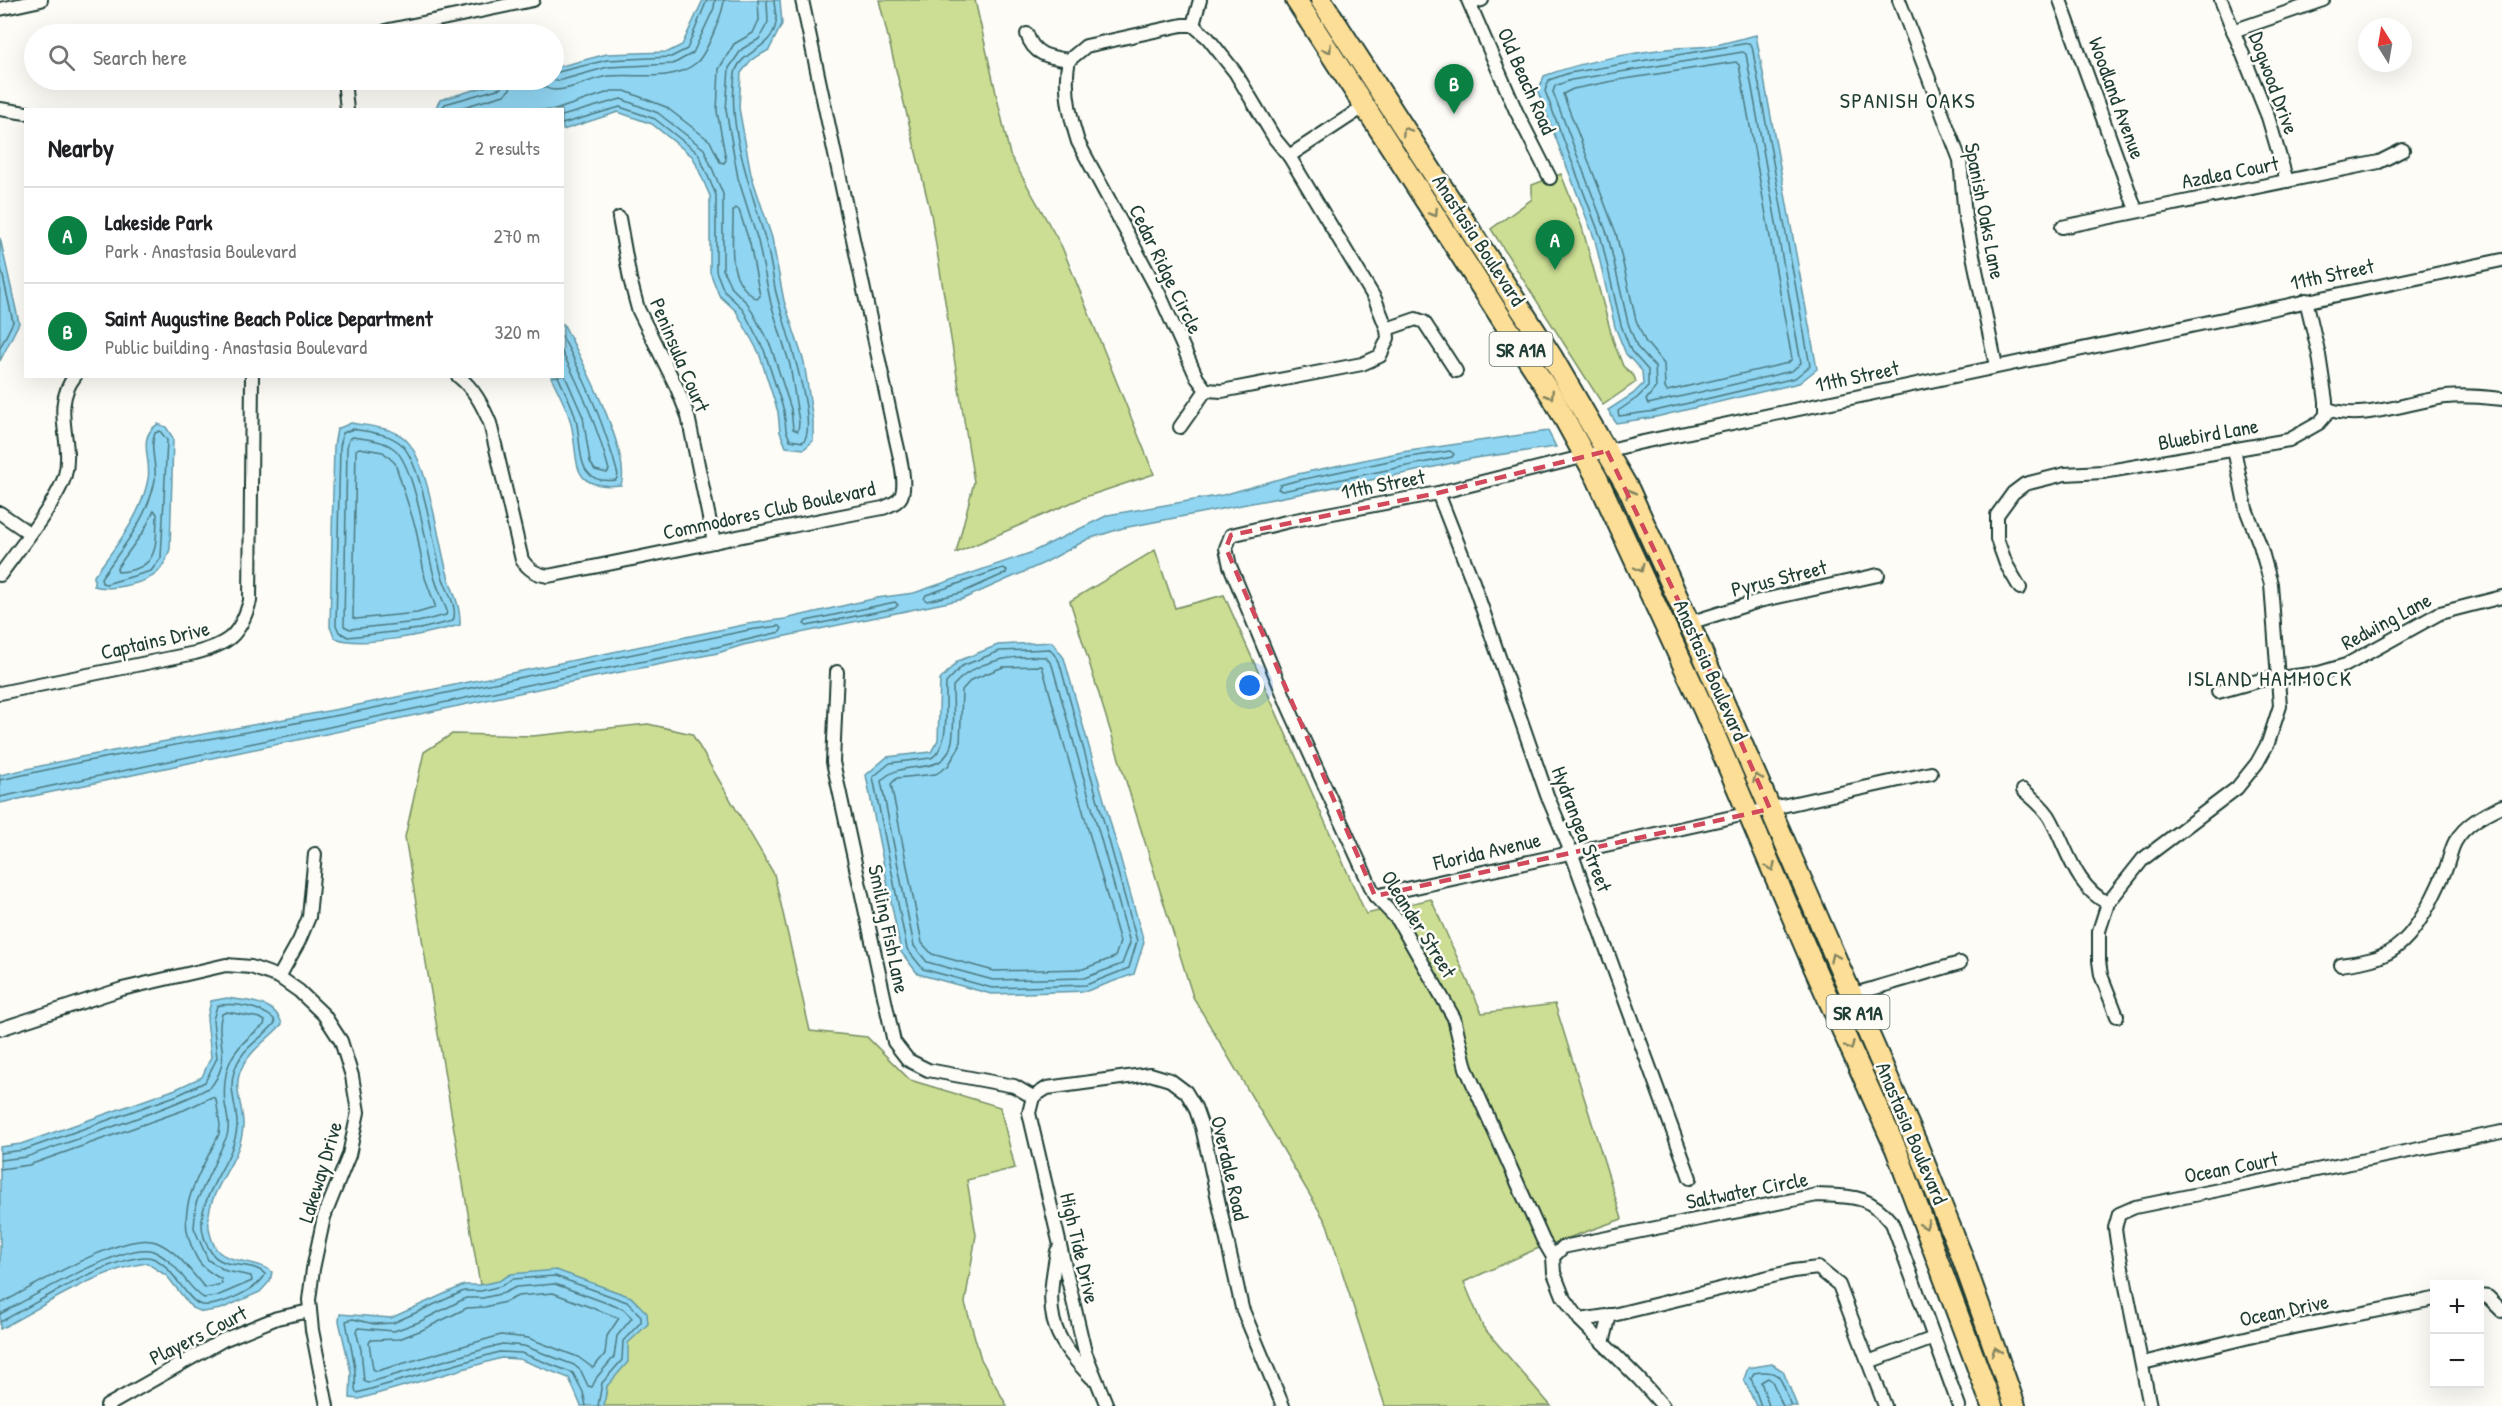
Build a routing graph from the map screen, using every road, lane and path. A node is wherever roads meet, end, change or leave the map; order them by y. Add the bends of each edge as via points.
1 (41, 0) edge
2 (533, 0) edge
3 (802, 0) edge
4 (1200, 0) edge
5 (1296, 0) edge
6 (1321, 0) edge
7 (1899, 0) edge
8 (2060, 0) edge
9 (2221, 0) edge
10 (2323, 0) edge
11 (1474, 1) edge
12 (0, 9) edge
13 (418, 24) edge
14 (1193, 25) junction
15 (2233, 31) junction
16 (1027, 34) dead end
17 (1069, 60) junction
18 (346, 90) edge
19 (1382, 94) junction
20 (1364, 106) junction
21 (347, 108) edge
22 (0, 109) edge
23 (24, 113) edge
24 (2403, 150) dead end
25 (1289, 156) junction
26 (1550, 178) dead end
27 (2287, 181) junction
28 (2136, 210) junction
29 (619, 218) dead end
30 (2062, 227) dead end
31 (2502, 260) edge
32 (2306, 300) junction
33 (1387, 329) junction
34 (1996, 366) junction
35 (1456, 371) dead end
36 (74, 378) edge
37 (252, 378) edge
38 (460, 378) edge
39 (1206, 390) junction
40 (2502, 399) edge
41 (2326, 408) junction
42 (1180, 427) dead end
43 (2234, 449) junction
44 (1607, 452) junction
45 (1587, 457) junction
46 (1438, 493) junction
47 (0, 513) edge
48 (29, 533) junction
49 (714, 542) junction
50 (1227, 544) joint
51 (0, 575) edge
52 (1878, 575) dead end
53 (2020, 588) dead end
54 (2502, 597) edge
55 (1689, 623) junction
56 (837, 672) dead end
57 (2278, 677) junction
58 (2218, 692) dead end
59 (0, 693) edge
60 (1931, 772) dead end
61 (2023, 790) dead end
62 (2502, 806) edge
63 (1770, 809) junction
64 (1748, 813) junction
65 (1571, 852) junction
66 (315, 854) dead end
67 (1375, 896) junction
68 (2108, 903) junction
69 (1960, 963) dead end
70 (2341, 965) dead end
71 (279, 977) junction
72 (1851, 995) junction
73 (2117, 1016) dead end
74 (0, 1029) edge
75 (1033, 1096) junction
76 (2502, 1132) edge
77 (1690, 1178) dead end
78 (1058, 1244) junction
79 (1553, 1257) junction
80 (2484, 1296) edge
81 (2430, 1300) edge
82 (310, 1311) junction
83 (2502, 1311) edge
84 (1610, 1315) junction
85 (1580, 1320) junction
86 (1934, 1338) junction
87 (1603, 1343) junction
88 (1868, 1362) junction
89 (2143, 1363) junction
90 (1098, 1384) junction
91 (107, 1406) edge
92 (327, 1406) edge
93 (1107, 1406) edge
94 (1283, 1406) edge
95 (1663, 1406) edge
96 (1885, 1406) edge
97 (1959, 1406) edge
98 (1992, 1406) edge
99 (2015, 1406) edge
100 (2150, 1406) edge

1 - 12 street
2 - 13 street
3 - 49 street, Commodores Club Boulevard via 894,431 903,495 883,508
4 - 14 street
5 -> 20 main road, Anastasia Boulevard / SR A1A
6 - 19 main road, Anastasia Boulevard / SR A1A
7 - 34 street, Spanish Oaks Lane via 1960,160 1965,217
8 - 28 street, Woodland Avenue
9 - 15 street, Dogwood Drive
10 - 15 street
11 - 26 street, Old Beach Road via 1516,111
14 - 17 street via 1086,46
14 - 25 street via 1235,72
15 - 27 street, Dogwood Drive via 2268,117
16 - 17 street via 1037,52
17 - 39 street, Cedar Ridge Circle via 1071,121 1078,142
18 - 21 street
19 - 20 street
44 -> 19 main road, Anastasia Boulevard / SR A1A via 1551,357
20 - 25 street
20 -> 45 main road, Anastasia Boulevard / SR A1A
22 - 23 street
24 - 27 street, Azalea Court via 2379,162
25 - 33 street via 1375,299
27 - 28 street, Azalea Court
28 - 30 street, Azalea Court
29 - 49 street, Peninsula Court via 638,309 687,416
31 - 32 street, 11th Street
32 - 34 street, 11th Street
32 - 41 street
33 - 35 street via 1416,319 1425,322
33 - 39 street via 1388,338 1380,356 1362,364 1222,391
34 - 44 street, 11th Street
36 - 48 street via 62,407 66,473 57,494
37 - 59 street, Captains Drive via 250,601 231,638 220,646 195,653
38 - 49 street, Commodores Club Boulevard via 469,385 490,423 522,560 528,569 548,576
39 - 42 street
40 - 41 street via 2444,398 2357,413 2337,413
41 - 43 street, Bluebird Lane via 2319,423 2289,440
43 - 53 street, Bluebird Lane via 2103,472 2065,474 2025,484 1996,515 1997,539
43 - 57 street via 2246,509 2271,584
44 - 45 street, 11th Street
55 -> 44 main road, Anastasia Boulevard / SR A1A via 1629,490
45 - 46 street, 11th Street
45 -> 64 main road, Anastasia Boulevard / SR A1A
46 - 50 street, 11th Street via 1290,521 1230,536
46 - 65 street, Hydrangea Street
47 - 48 street
48 - 51 street
50 - 67 street, Oleander Street via 1230,566 1289,708
52 - 55 street, Pyrus Street via 1759,601
54 - 57 street, Redwing Lane via 2440,613 2346,665 2319,673
63 -> 55 main road, Anastasia Boulevard / SR A1A
56 - 75 street, Smiling Fish Lane via 833,762 894,1042 908,1060 928,1070 1014,1086
57 - 58 street, Redwing Lane
57 - 68 street via 2280,706 2257,763 2237,788 2143,859
60 - 63 street, Florida Avenue
61 - 68 street via 2049,816 2085,885
62 - 70 street via 2465,829 2417,924 2396,948 2374,958
63 - 64 street, Florida Avenue
72 -> 63 main road, Anastasia Boulevard / SR A1A
64 - 65 street, Florida Avenue
64 -> 98 main road, Anastasia Boulevard / SR A1A via 1896,1149
65 - 67 street, Florida Avenue
65 - 77 street, Hydrangea Street
66 - 71 street via 309,917
67 - 79 street, Oleander Street via 1398,920 1454,1018 1466,1068
68 - 73 street via 2097,947
69 - 72 street
71 - 74 street, Lakeway Drive via 251,967 226,965 191,971
71 - 82 street, Lakeway Drive via 324,1015 341,1041 358,1112 350,1155 324,1217 313,1269
99 -> 72 main road, Anastasia Boulevard / SR A1A via 1961,1254
75 - 78 street, High Tide Drive via 1029,1113
75 - 94 street, Overdale Road via 1047,1088 1150,1074 1170,1080 1186,1092 1202,1127 1242,1308
76 - 89 street, Ocean Court via 2135,1207 2119,1214 2117,1242
78 - 90 street, High Tide Drive via 1085,1352
78 - 90 street via 1050,1292 1054,1324 1070,1353
79 - 85 street via 1554,1274 1563,1296
79 - 86 street, Saltwater Circle via 1563,1247 1817,1195 1855,1198 1878,1206 1892,1223
80 - 83 street
81 - 89 street, Ocean Drive via 2274,1331
82 - 91 street, Players Court via 277,1318 223,1340
82 - 92 street, Lakeway Drive
84 - 85 street
84 - 87 street
84 - 88 street via 1818,1268 1839,1285
85 - 87 street
86 - 88 street
86 - 97 street, Saltwater Circle
87 - 95 street
88 - 96 street
89 - 100 street
90 - 93 street, High Tide Drive

